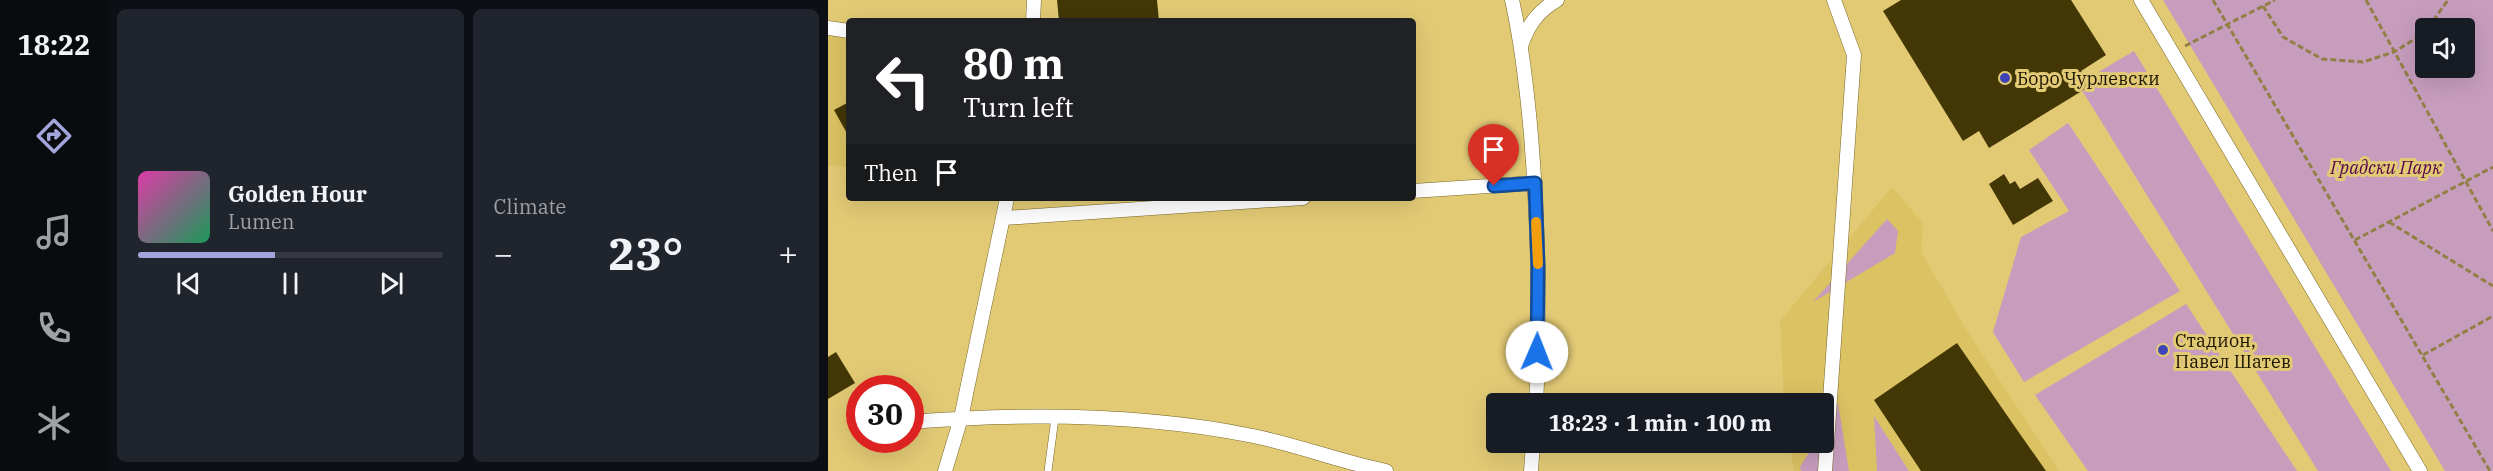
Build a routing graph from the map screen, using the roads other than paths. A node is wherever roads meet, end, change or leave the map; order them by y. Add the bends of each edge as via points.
1 (1034, 0) edge
2 (1512, 0) edge
3 (1557, 0) edge
4 (1834, 0) edge
5 (2141, 0) edge
6 (1033, 18) edge
7 (828, 28) edge
8 (846, 31) edge
9 (1520, 48) junction
10 (1535, 183) junction
11 (1416, 191) edge
12 (1007, 201) edge
13 (1259, 201) edge
14 (1004, 218) junction
15 (1536, 393) edge
16 (961, 418) junction
17 (1055, 418) junction
18 (924, 421) edge
19 (1533, 453) edge
20 (1354, 468) edge
21 (945, 471) edge
22 (1048, 471) edge
23 (1386, 471) edge
24 (1532, 471) edge
25 (1825, 471) edge
26 (2420, 471) edge

1 - 6 street
2 - 9 street
3 - 9 street via 1534,18
4 - 25 street via 1854,55
5 - 26 street
7 - 8 street
9 - 10 street
10 - 11 street
10 - 15 street
12 - 14 street
13 - 14 street
14 - 16 street
16 - 17 street
16 - 18 street
16 - 21 street
17 - 20 street via 1150,422 1253,436
17 - 22 lane
19 - 24 street
20 - 23 street

